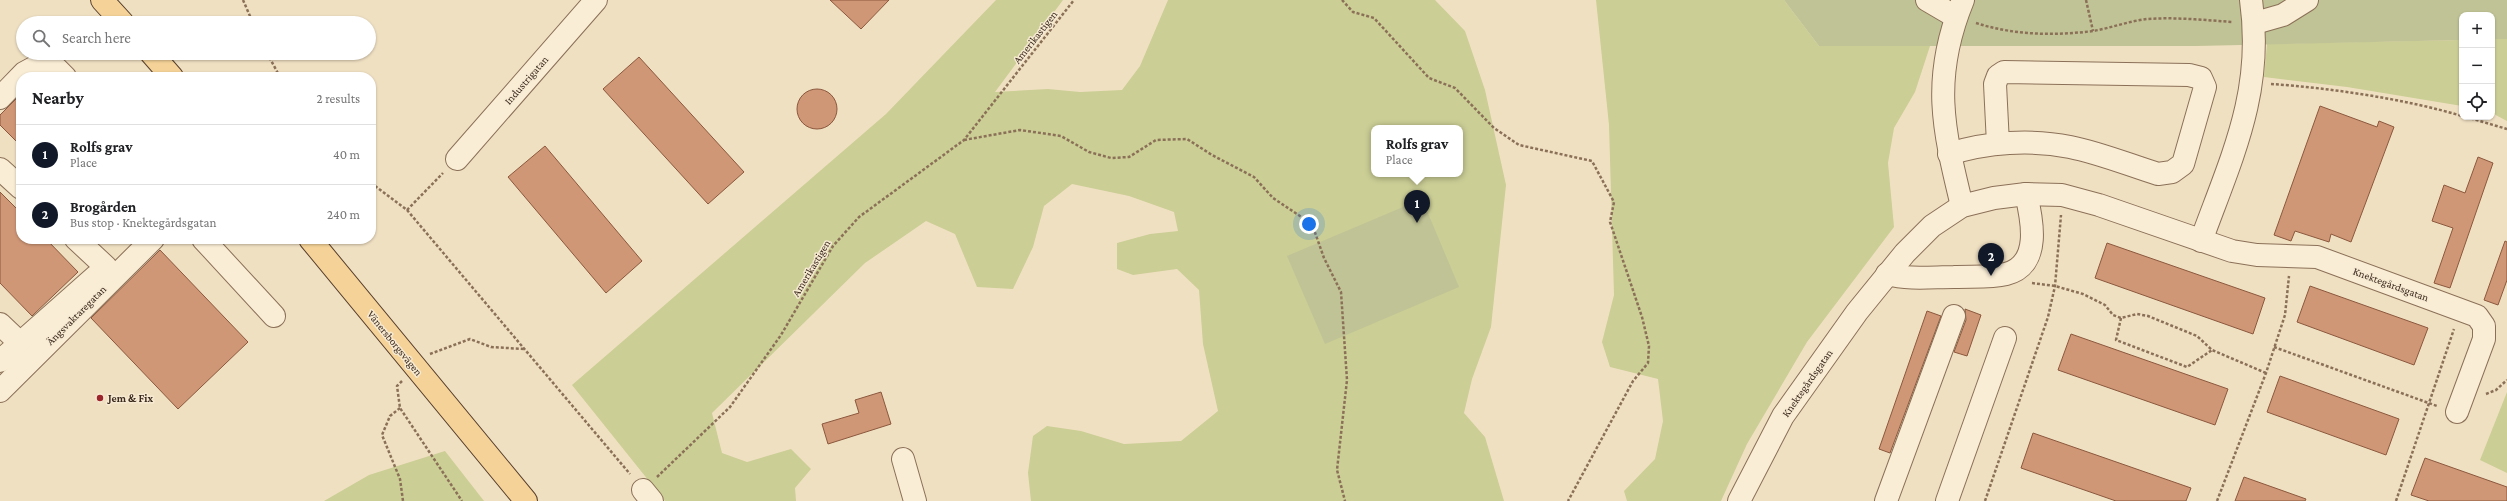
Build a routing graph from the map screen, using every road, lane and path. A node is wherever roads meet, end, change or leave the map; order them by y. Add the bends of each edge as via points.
1 (102, 0) edge
2 (243, 0) edge
3 (596, 0) edge
4 (1074, 0) edge
5 (1342, 0) edge
6 (1927, 0) edge
7 (2086, 0) edge
8 (2251, 0) edge
9 (2307, 0) edge
10 (1959, 8) edge
11 (117, 16) edge
12 (250, 16) edge
13 (2255, 23) junction
14 (2093, 31) junction
15 (157, 60) edge
16 (271, 60) edge
17 (26, 72) edge
18 (60, 72) edge
19 (168, 72) edge
20 (277, 72) edge
21 (16, 81) edge
22 (2253, 83) junction
23 (0, 98) edge
24 (2459, 115) edge
25 (2475, 120) edge
26 (2507, 130) edge
27 (964, 140) junction
28 (1998, 144) junction
29 (1949, 154) junction
30 (457, 159) joint
31 (0, 169) edge
32 (16, 183) edge
33 (376, 187) edge
34 (2026, 194) junction
35 (2062, 195) junction
36 (1962, 206) junction
37 (407, 210) junction
38 (2201, 240) junction
39 (81, 244) edge
40 (127, 244) edge
41 (147, 244) edge
42 (208, 244) edge
43 (314, 244) edge
44 (2291, 256) junction
45 (106, 267) junction
46 (1887, 274) junction
47 (2055, 286) junction
48 (2461, 309) junction
49 (274, 316) dead end
50 (1954, 316) dead end
51 (2121, 318) junction
52 (0, 324) edge
53 (2005, 338) dead end
54 (20, 343) junction
55 (2274, 347) junction
56 (524, 349) junction
57 (2212, 350) junction
58 (0, 362) edge
59 (415, 368) junction
60 (2266, 373) junction
61 (0, 391) edge
62 (2428, 403) junction
63 (400, 408) junction
64 (2457, 412) dead end
65 (480, 446) junction
66 (903, 459) dead end
67 (648, 495) edge
68 (403, 501) edge
69 (462, 501) edge
70 (522, 501) edge
71 (526, 501) edge
72 (915, 501) edge
73 (1345, 501) edge
74 (1568, 501) edge
75 (1739, 501) edge
76 (1886, 501) edge
77 (1947, 501) edge
78 (1985, 501) edge
79 (2217, 501) edge
80 (2396, 501) edge

1 - 11 main road
2 - 12 path
3 - 30 street, Industrigatan
4 - 27 path, Amerikastigen
5 - 74 path via 1353,12 1374,18 1429,78 1455,88 1494,128 1519,145 1592,161 1614,202 1610,222 1642,317 1649,346 1648,363 1633,381
6 - 10 street
7 - 14 path
8 - 13 street
9 - 13 street via 2283,15
10 - 14 path via 1991,28 2036,34
10 - 29 street via 1943,67 1942,96
13 - 14 path via 2179,18 2146,19
13 - 22 street
15 - 19 main road
16 - 20 path
17 - 18 street via 37,66 56,68
21 - 23 street
22 - 24 path via 2322,89 2437,108
22 - 38 street via 2247,113
25 - 26 path
27 - 67 path, Amerikastigen via 859,217 833,246 781,335 730,407
27 - 73 path via 1020,130 1062,136 1088,152 1111,158 1130,157 1156,140 1187,139 1254,177 1273,198 1312,224 1324,258 1341,292 1347,380 1336,470
28 - 28 street via 2046,143 2071,147 2158,174 2172,172 2183,164 2205,86 2201,78 2189,75 2004,72 1998,76 1995,84
28 - 29 street
29 - 36 street
30 - 37 path
31 - 32 street
33 - 37 path
34 - 35 street, Knektegårdsgatan
34 - 36 street, Knektegårdsgatan
34 - 46 street via 2033,225 2033,241 2027,256 2018,268 2007,274 1991,276 1902,278
35 - 38 street, Knektegårdsgatan
35 - 47 path
36 - 46 street, Knektegårdsgatan via 1932,226
37 - 56 path
38 - 44 street, Knektegårdsgatan via 2232,251
39 - 45 street
40 - 45 street
41 - 61 street, Ängsvaktaregatan
42 - 49 street
43 - 59 main road, Vänersborgsvägen
44 - 48 street, Knektegårdsgatan via 2317,257
44 - 55 path via 2285,315
45 - 54 street
46 - 75 street, Knektegårdsgatan via 1783,416
47 - 51 path via 2083,294 2105,305 2113,315
47 - 78 path via 2048,317
48 - 62 path
48 - 64 street, Knektegårdsgatan via 2478,316 2484,326 2484,339
50 - 76 street
51 - 57 path via 2137,314 2148,316 2197,336
51 - 57 path via 2116,340 2187,367
52 - 54 street
53 - 77 street
54 - 58 street
55 - 60 path
55 - 62 path
56 - 59 path via 491,347 470,340 428,355
56 - 67 path
57 - 60 path
59 - 63 path via 397,386
59 - 65 main road, Vänersborgsvägen
60 - 79 path
62 - 80 path
63 - 68 path via 390,416 382,436 400,479
63 - 69 path
65 - 70 main road, Vänersborgsvägen
65 - 71 main road, Vänersborgsvägen
66 - 72 street

